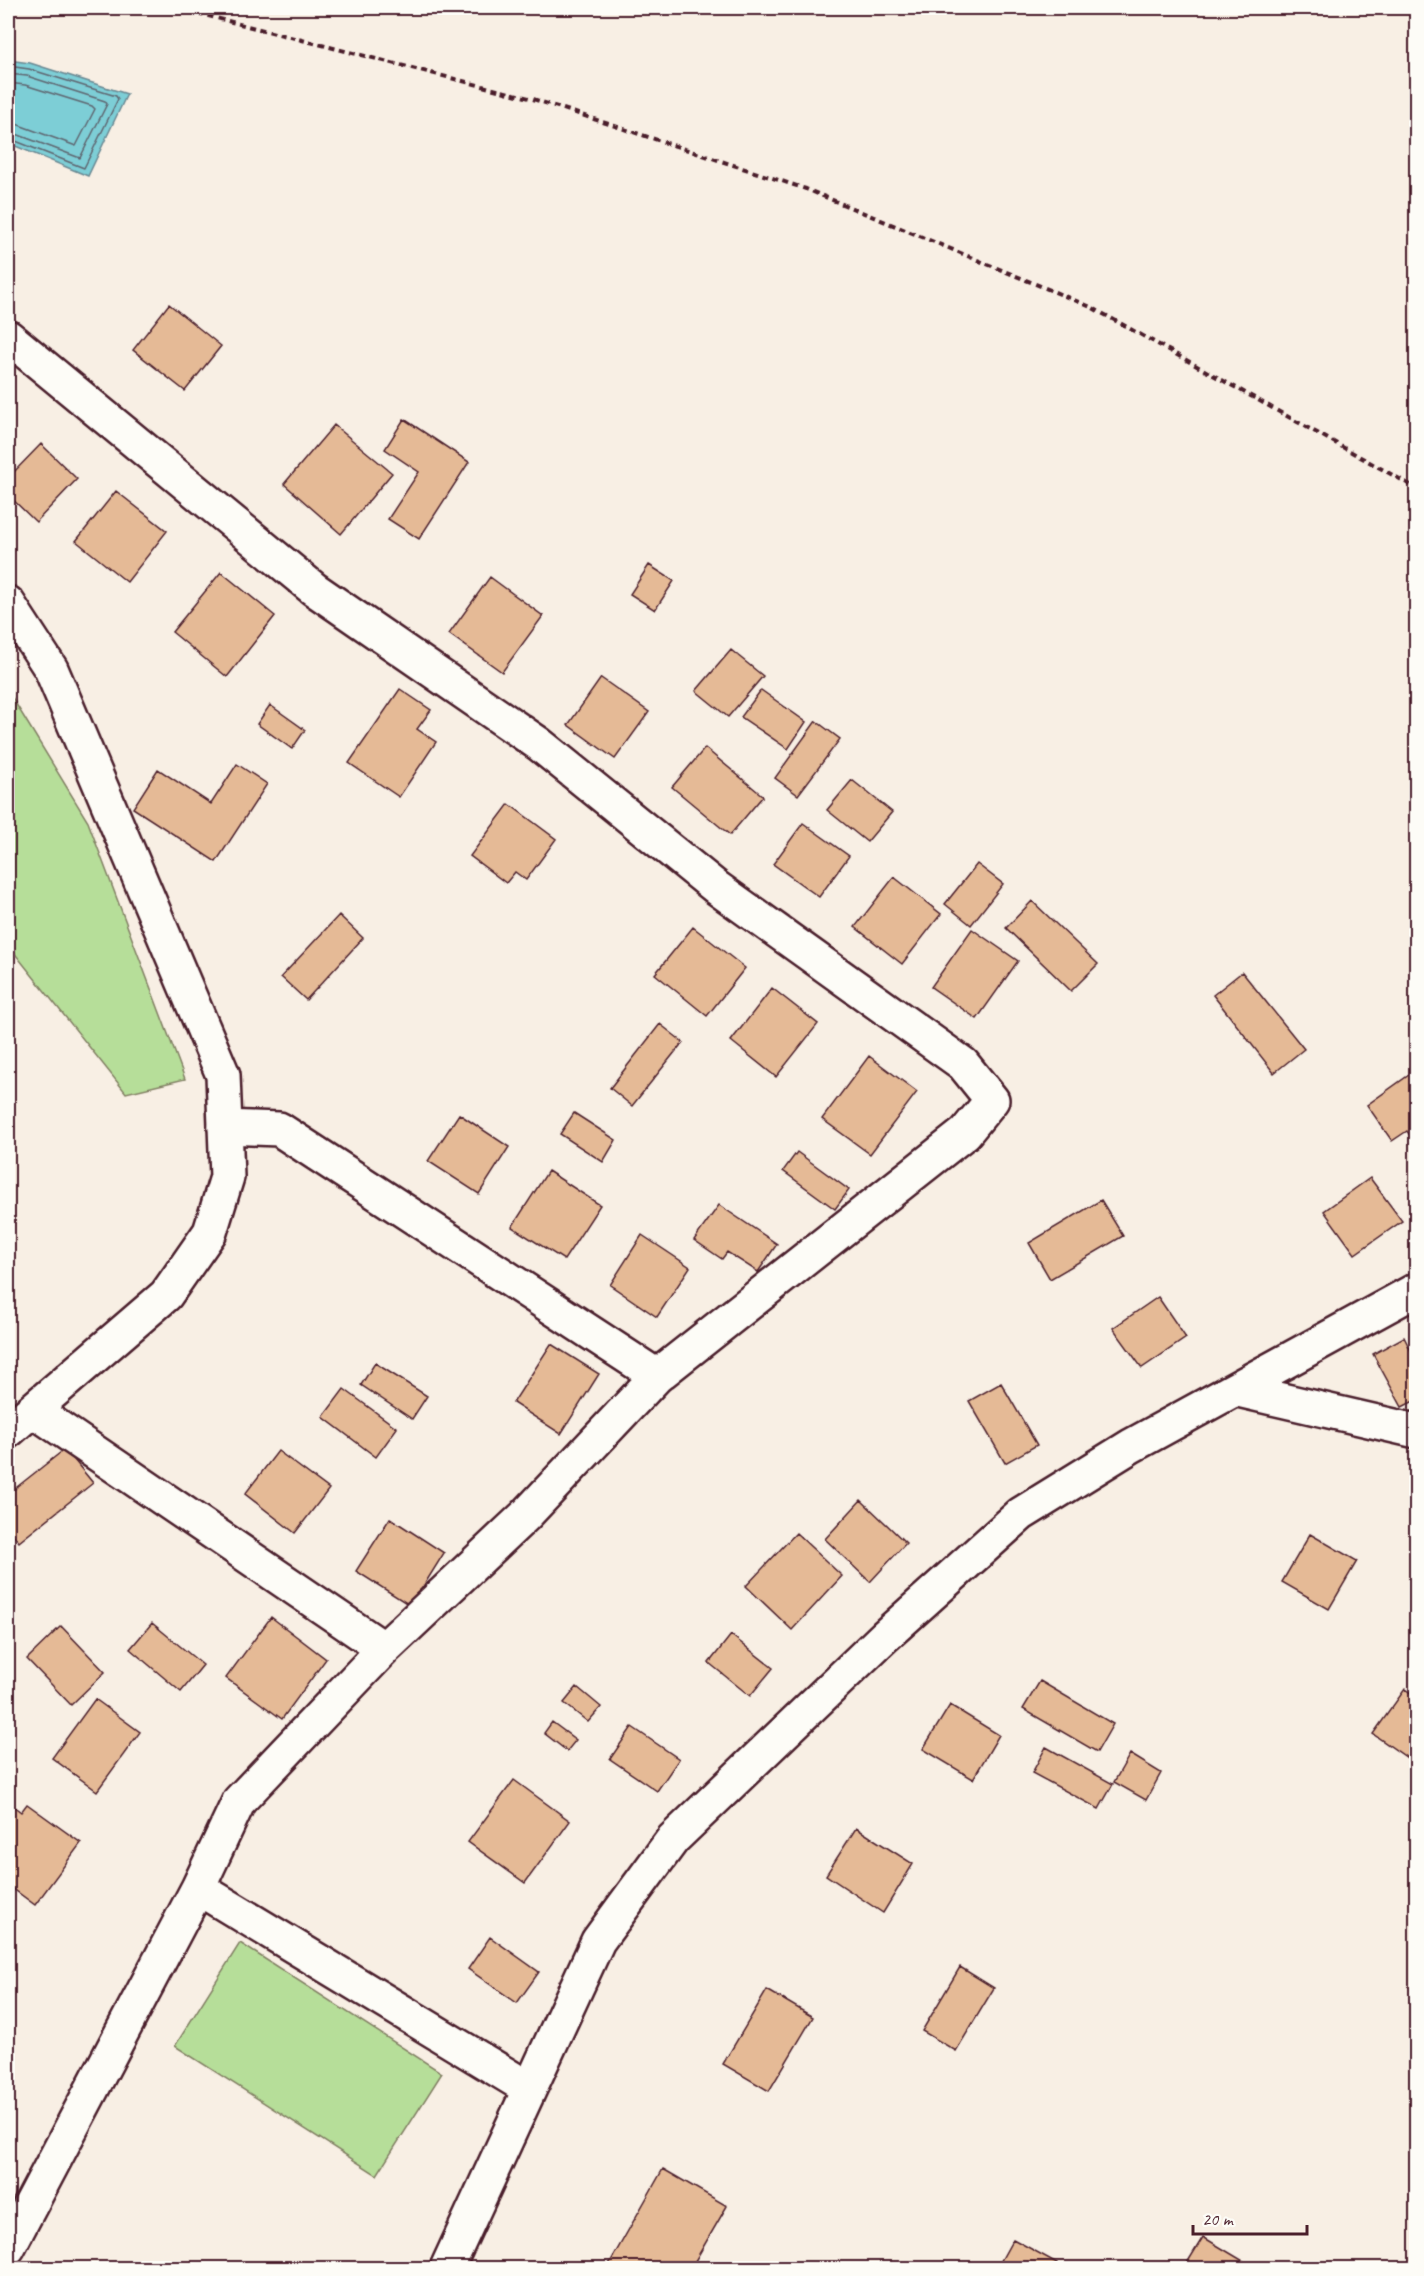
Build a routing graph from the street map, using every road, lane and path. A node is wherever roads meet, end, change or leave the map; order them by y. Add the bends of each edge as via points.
1 (177, 8) edge
2 (8, 338) edge
3 (1416, 488) edge
4 (8, 603) edge
5 (225, 1127) junction
6 (1416, 1290) edge
7 (657, 1376) junction
8 (1238, 1390) junction
9 (33, 1410) junction
10 (8, 1431) edge
11 (1416, 1431) edge
12 (384, 1649) junction
13 (198, 1888) junction
14 (528, 2088) junction
15 (8, 2248) edge
16 (447, 2268) edge

1 - 3 path via 533,99 806,189 1091,307
2 - 7 street via 314,589 539,744 717,888 963,1064 992,1100 965,1133
4 - 5 street via 51,669 223,1075
5 - 7 street via 279,1129
5 - 9 street via 227,1177 210,1232 166,1295
6 - 8 street
7 - 12 street via 525,1516
8 - 11 street
8 - 14 street via 1131,1446 1021,1514 885,1636 673,1839 598,1941
9 - 10 street
9 - 12 street
12 - 13 street via 239,1801
13 - 14 street
13 - 15 street
14 - 16 street

